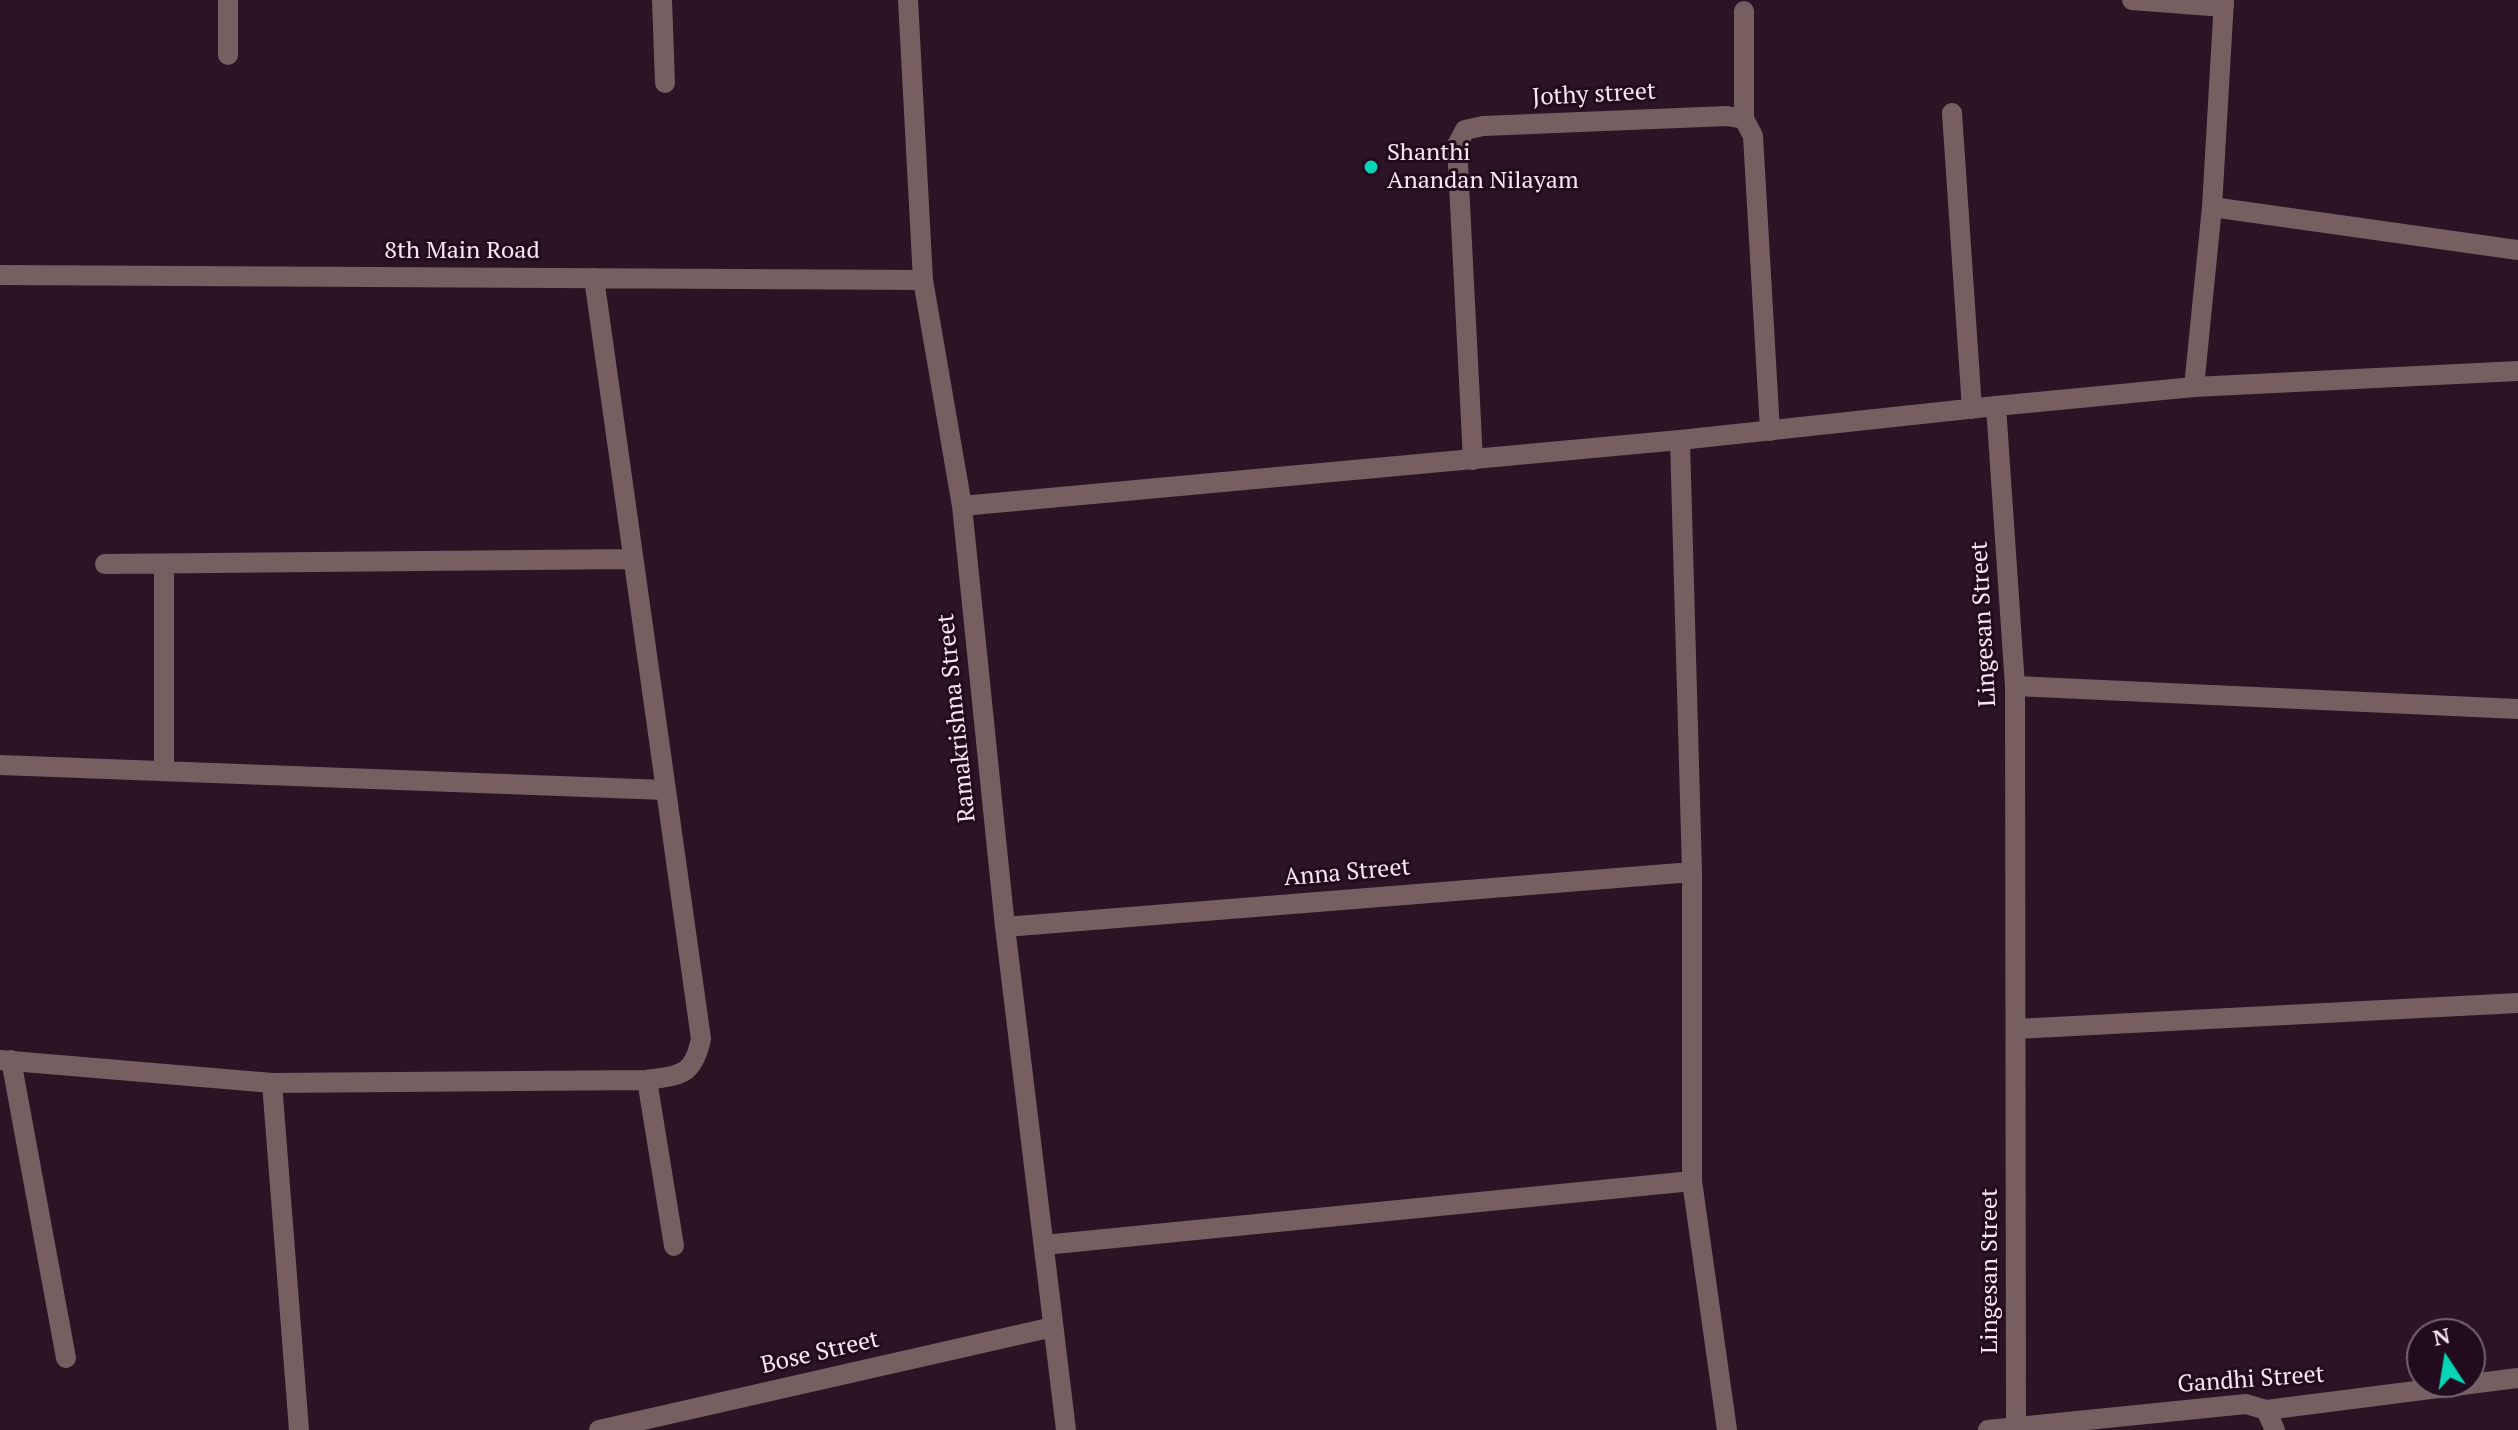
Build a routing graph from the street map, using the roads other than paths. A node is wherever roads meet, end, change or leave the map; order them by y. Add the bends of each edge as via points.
1 (228, 0) edge
2 (662, 0) edge
3 (908, 0) edge
4 (2132, 0) edge
5 (2224, 4) edge
6 (1744, 11) dead end
7 (228, 55) dead end
8 (665, 83) dead end
9 (1952, 113) dead end
10 (1744, 119) junction
11 (2212, 207) junction
12 (2518, 250) edge
13 (0, 275) edge
14 (594, 278) junction
15 (923, 280) junction
16 (2518, 371) edge
17 (2194, 387) junction
18 (1996, 406) junction
19 (1972, 409) junction
20 (1770, 431) junction
21 (1680, 440) junction
22 (1473, 460) junction
23 (962, 506) junction
24 (633, 559) junction
25 (105, 564) dead end
26 (164, 566) junction
27 (2015, 686) junction
28 (2518, 709) edge
29 (0, 765) edge
30 (164, 771) junction
31 (665, 790) junction
32 (1692, 872) junction
33 (1005, 927) junction
34 (2518, 1003) edge
35 (2016, 1029) junction
36 (5, 1060) edge
37 (647, 1080) junction
38 (272, 1083) junction
39 (1692, 1181) junction
40 (1044, 1245) junction
41 (674, 1246) dead end
42 (1053, 1327) junction
43 (66, 1358) dead end
44 (2518, 1378) edge
45 (2266, 1410) junction
46 (2016, 1427) junction
47 (299, 1430) edge
48 (599, 1430) edge
49 (1066, 1430) edge
50 (1727, 1430) edge
51 (1988, 1430) edge
52 (2275, 1430) edge

1 - 7 street
2 - 8 street
3 - 15 street, Ramakrishna Street
4 - 5 street
5 - 11 street
6 - 10 street
9 - 19 street
10 - 20 street via 1753,136
10 - 22 street, Jothy street via 1712,116 1465,130 1457,145
11 - 12 street
11 - 17 street
13 - 14 street, 8th Main Road
14 - 15 street, 8th Main Road
14 - 24 street
15 - 23 street, Ramakrishna Street
16 - 17 street
17 - 18 street
18 - 19 street
18 - 27 street, Lingesan Street
19 - 20 street
20 - 21 street
21 - 22 street
21 - 32 street
22 - 23 street
23 - 33 street, Ramakrishna Street
24 - 26 street
24 - 31 street
25 - 26 street
26 - 30 street
27 - 28 street
27 - 35 street, Lingesan Street
29 - 30 street
30 - 31 street
31 - 37 street via 701,1039 696,1062 681,1075
32 - 33 street, Anna Street
32 - 39 street
33 - 40 street, Ramakrishna Street
34 - 35 street
35 - 46 street, Lingesan Street
36 - 38 street
36 - 43 street
37 - 38 street
37 - 41 street
38 - 47 street
39 - 40 street
39 - 50 street
40 - 42 street, Ramakrishna Street
42 - 48 street, Bose Street
42 - 49 street, Ramakrishna Street
44 - 45 street, Gandhi Street
45 - 46 street, Gandhi Street via 2246,1404
45 - 52 street
46 - 51 street, Gandhi Street

